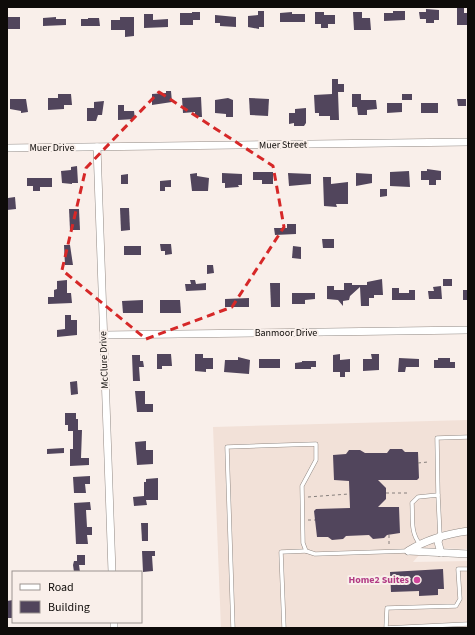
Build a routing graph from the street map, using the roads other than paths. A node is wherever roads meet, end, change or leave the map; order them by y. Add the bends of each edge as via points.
1 (468, 142) edge
2 (7, 148) edge
3 (97, 148) junction
4 (468, 330) edge
5 (103, 335) junction
6 (468, 437) edge
7 (438, 495) junction
8 (468, 531) edge
9 (440, 536) junction
10 (420, 544) junction
11 (306, 551) junction
12 (408, 551) junction
13 (441, 553) junction
14 (468, 554) edge
15 (468, 569) edge
16 (112, 571) edge
17 (468, 624) edge
18 (233, 628) edge
19 (284, 628) edge

1 - 3 street, Muer Street
2 - 3 street, Muer Drive
3 - 5 street, McClure Drive
4 - 5 street, Banmoor Drive
5 - 16 street, McClure Drive
6 - 7 lane via 437,438
7 - 9 lane
7 - 10 lane via 421,495 412,503 414,537
8 - 9 street
9 - 10 street
9 - 13 street via 438,542
10 - 12 street
11 - 12 lane via 315,554
11 - 18 lane via 303,543 302,486 316,460 316,444 227,447
11 - 19 lane via 281,552
12 - 13 street
13 - 14 street
15 - 17 lane via 458,569 460,599 456,606 387,608 386,628

